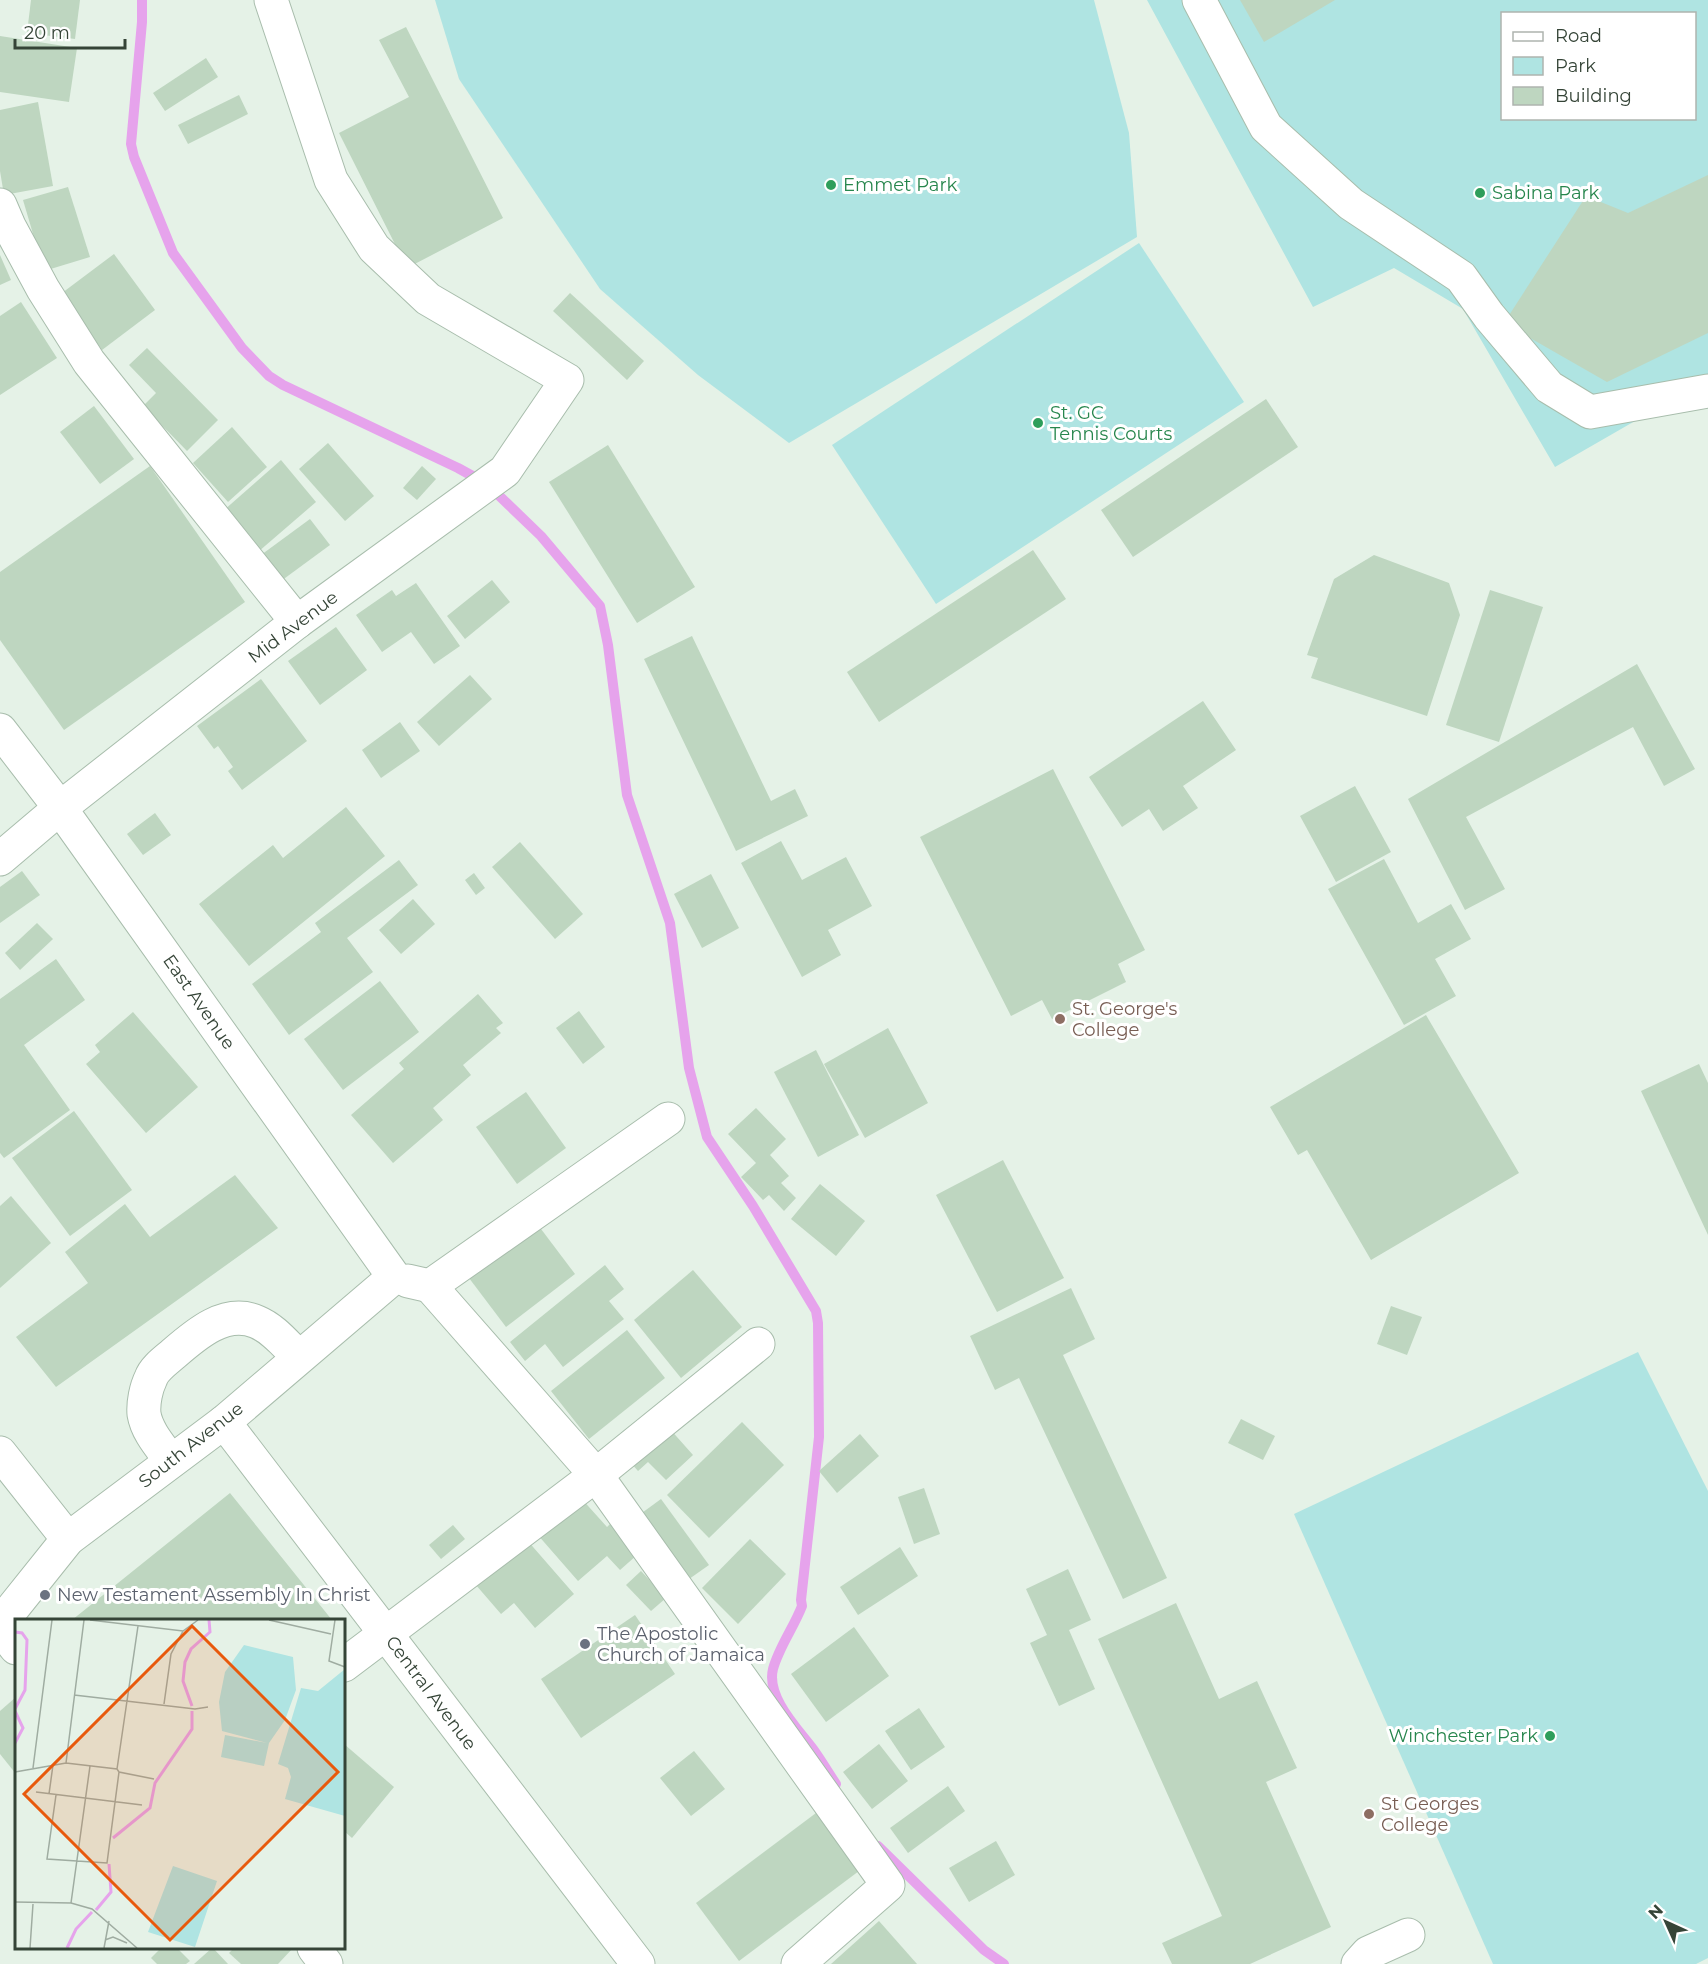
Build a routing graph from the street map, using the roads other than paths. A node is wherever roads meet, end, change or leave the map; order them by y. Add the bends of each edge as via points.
1 (271, 0) edge
2 (1199, 0) edge
3 (0, 205) edge
4 (1708, 392) edge
5 (297, 622) junction
6 (0, 730) edge
7 (60, 808) junction
8 (0, 859) edge
9 (668, 1119) dead end
10 (394, 1277) junction
11 (430, 1286) junction
12 (758, 1344) dead end
13 (299, 1357) junction
14 (224, 1422) junction
15 (0, 1453) edge
16 (171, 1461) junction
17 (596, 1475) junction
18 (68, 1539) junction
19 (0, 1626) edge
20 (385, 1632) junction
21 (15, 1647) edge
22 (345, 1664) edge
23 (1408, 1935) dead end
24 (315, 1949) edge
25 (326, 1964) edge
26 (638, 1964) edge
27 (798, 1964) edge
28 (1358, 1964) edge

1 - 5 street, Mid Avenue via 332,180 374,248 428,299 567,380 505,471
2 - 4 street via 1266,127 1351,204 1461,277 1549,387 1590,412
3 - 5 street via 43,289 88,362
5 - 7 street, Mid Avenue
6 - 7 street, East Avenue
7 - 8 street, Mid Avenue
7 - 10 street, East Avenue
9 - 11 street
10 - 11 street
10 - 13 street, South Avenue
11 - 17 street
12 - 17 street
13 - 14 street, South Avenue
13 - 16 street via 272,1330 256,1321 239,1318 219,1322 196,1334 151,1376 145,1396 148,1428
14 - 16 street, South Avenue
14 - 20 street, Central Avenue
15 - 18 street
16 - 18 street, South Avenue
17 - 20 street
17 - 27 street via 888,1885
18 - 19 street, South Avenue
19 - 21 street
20 - 22 street
20 - 26 street, Central Avenue
23 - 28 street via 1368,1953
24 - 25 street

